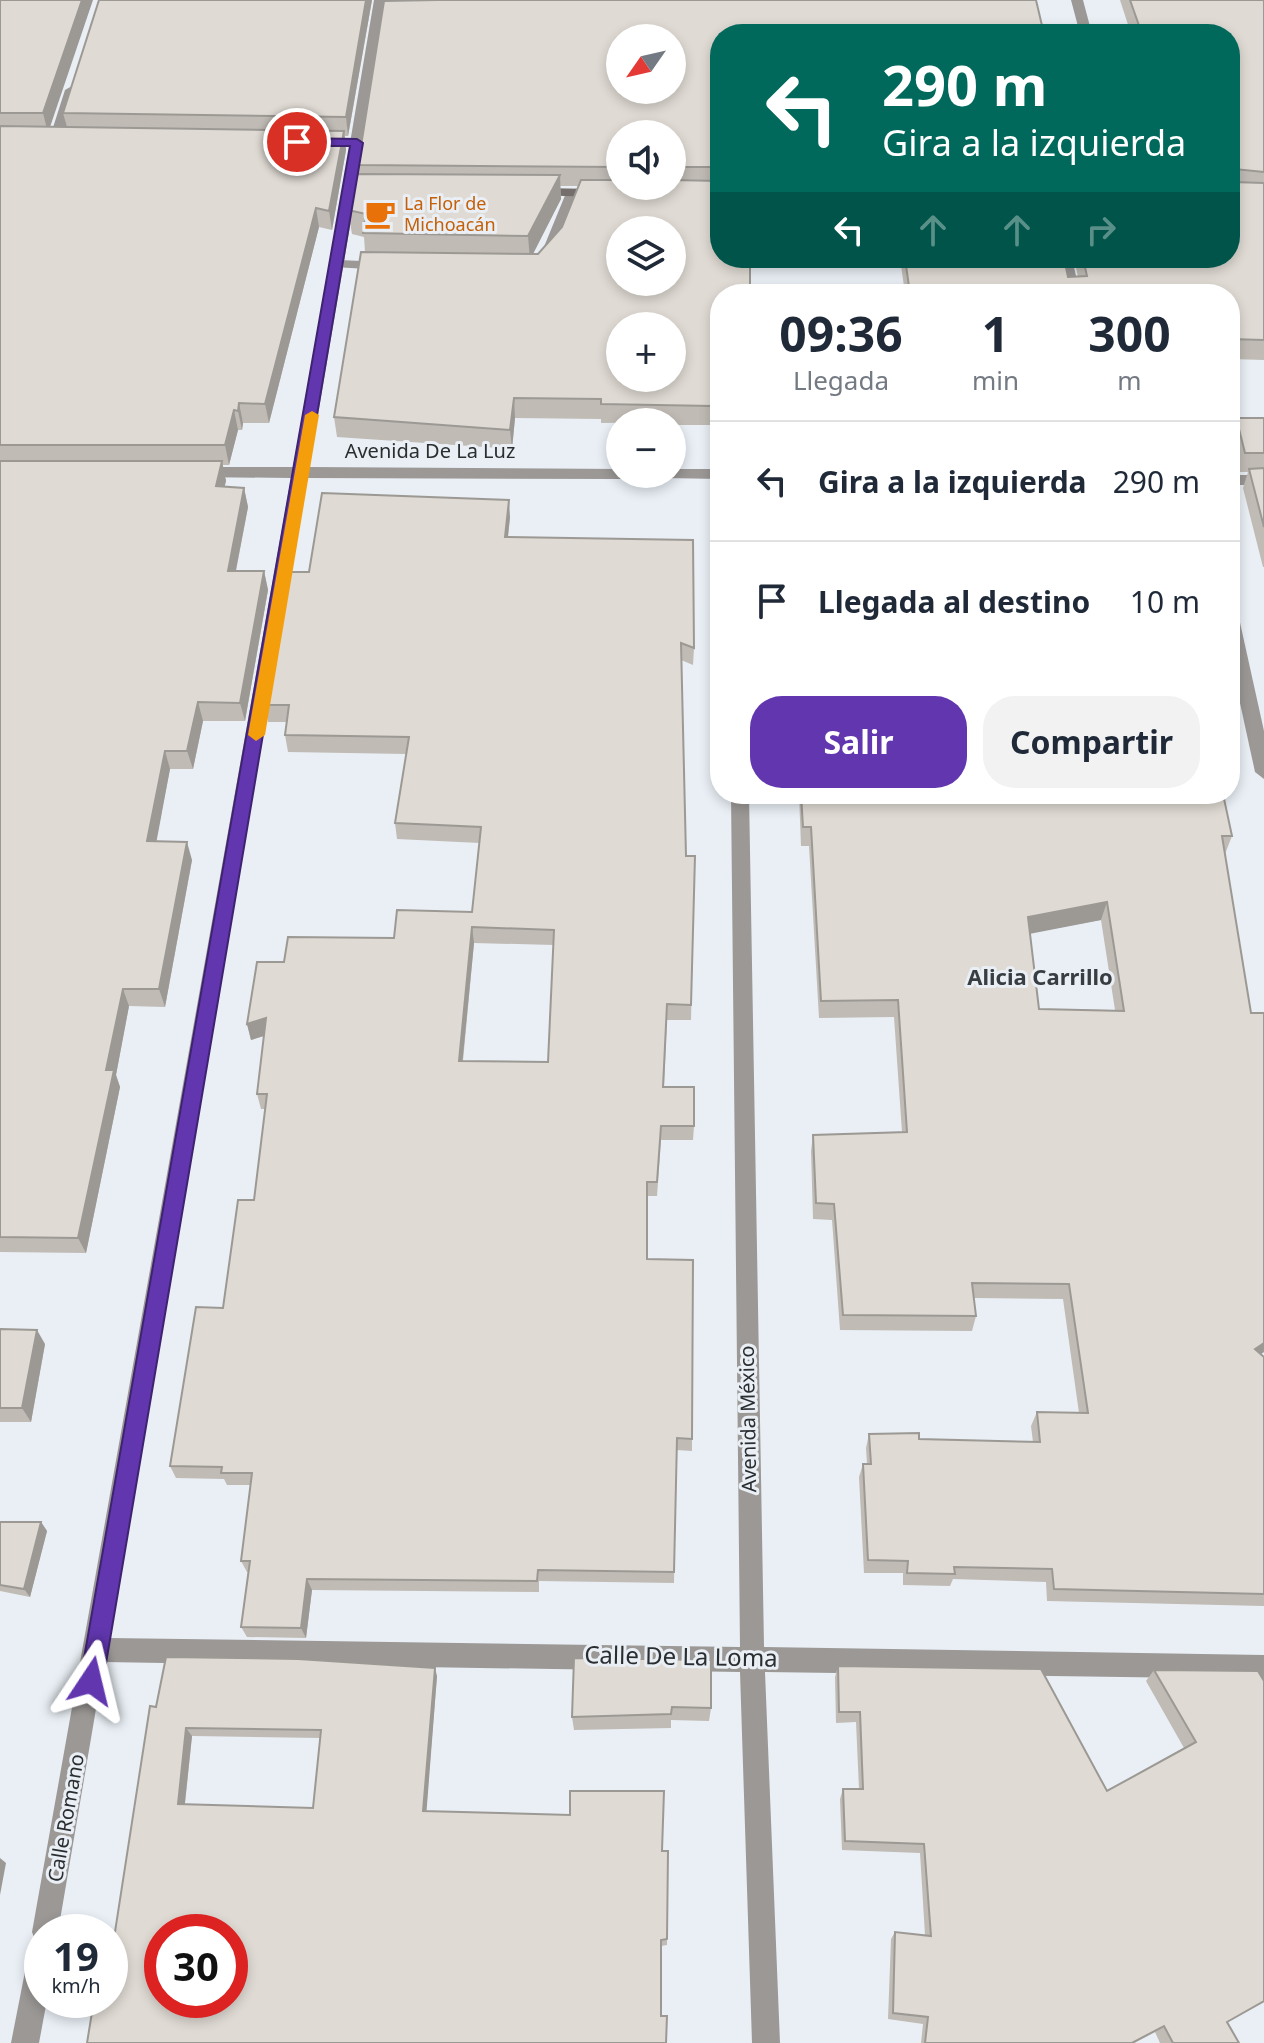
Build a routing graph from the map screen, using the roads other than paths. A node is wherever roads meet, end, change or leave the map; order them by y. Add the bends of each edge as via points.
1 (1077, 0) edge
2 (383, 9) edge
3 (1083, 24) edge
4 (78, 70) edge
5 (49, 140) joint
6 (72, 140) edge
7 (309, 142) edge
8 (357, 143) junction
9 (349, 191) junction
10 (397, 192) edge
11 (525, 192) edge
12 (573, 193) junction
13 (606, 193) edge
14 (338, 264) junction
15 (406, 266) edge
16 (534, 267) edge
17 (175, 472) edge
18 (302, 472) junction
19 (606, 474) edge
20 (686, 474) edge
21 (710, 474) edge
22 (1240, 480) edge
23 (1264, 480) edge
24 (1240, 663) edge
25 (1264, 772) edge
26 (740, 804) edge
27 (97, 1650) junction
28 (752, 1657) junction
29 (1264, 1667) edge
30 (48, 1914) edge
31 (30, 2018) edge
32 (25, 2043) edge
33 (766, 2043) edge

1 - 3 street
2 - 8 street, Calle Romano
4 - 5 street
5 - 6 main road
7 - 8 main road
8 - 9 main road, Calle Romano
9 - 10 main road
9 - 14 street, Calle Romano
11 - 12 main road
12 - 13 main road
12 - 16 street via 569,216 546,260
14 - 15 street
14 - 18 street, Calle Romano
17 - 18 street, Avenida De La Luz
18 - 19 street, Avenida De La Luz
18 - 27 street, Calle Romano
20 - 21 street
22 - 23 street
24 - 25 street
26 - 28 street, Avenida México
27 - 28 street, Calle De La Loma
27 - 30 street, Calle Romano
28 - 29 street, Calle De La Loma
28 - 33 street, Avenida México
31 - 32 street

